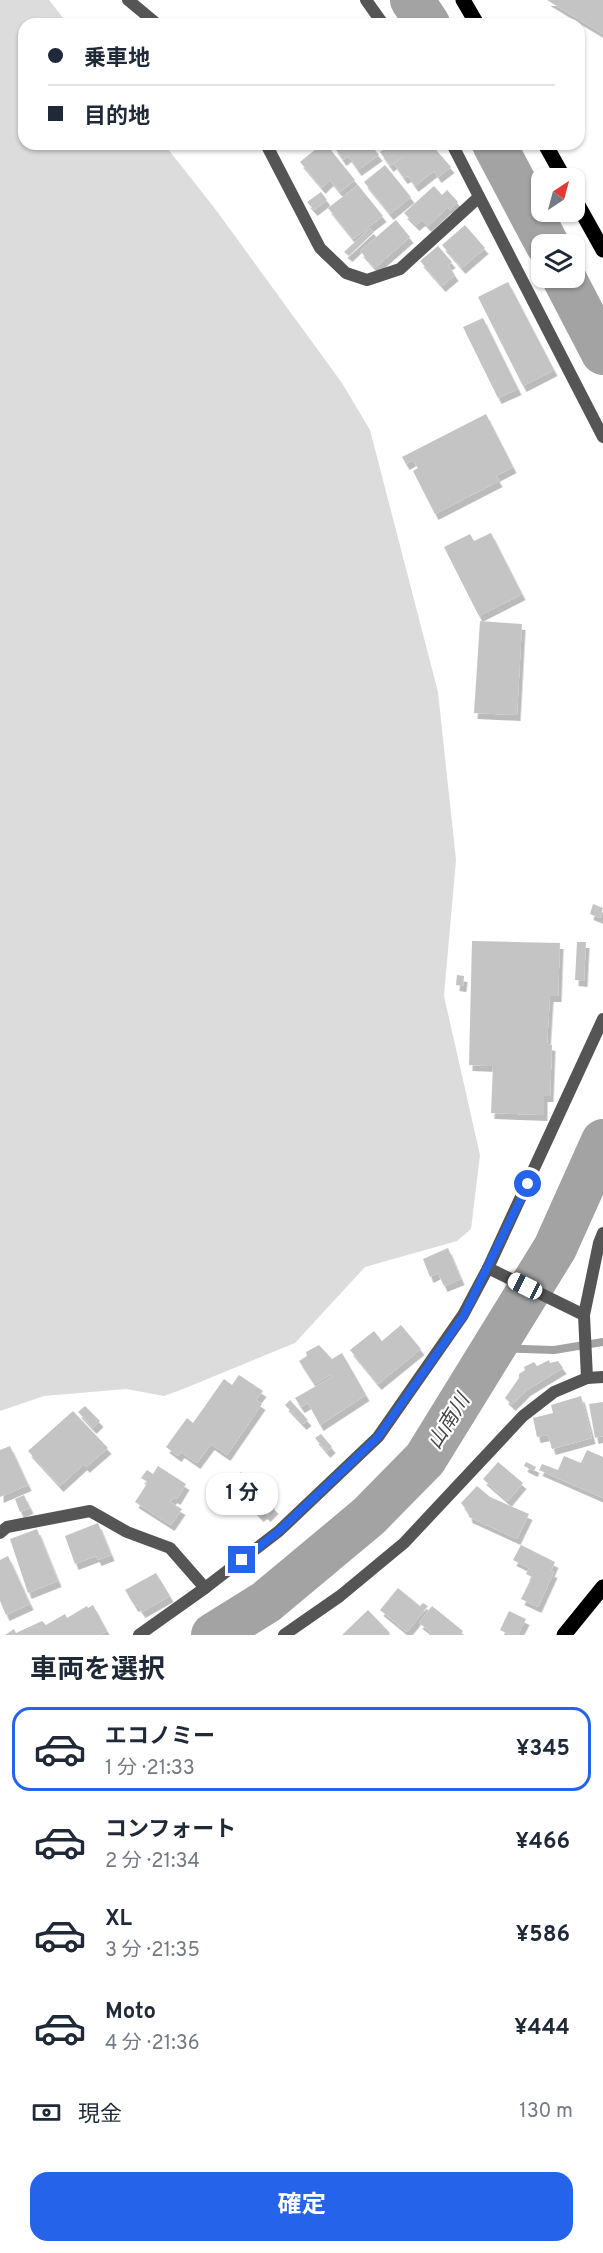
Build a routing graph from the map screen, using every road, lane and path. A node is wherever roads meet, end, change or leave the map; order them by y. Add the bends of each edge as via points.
1 (128, 0) edge
2 (366, 0) edge
3 (463, 0) edge
4 (150, 18) edge
5 (379, 18) edge
6 (474, 18) edge
7 (269, 150) edge
8 (455, 150) edge
9 (548, 150) edge
10 (558, 168) edge
11 (479, 197) junction
12 (585, 218) edge
13 (603, 250) edge
14 (603, 437) edge
15 (603, 1019) edge
16 (603, 1233) edge
17 (489, 1268) junction
18 (584, 1315) junction
19 (603, 1377) edge
20 (587, 1378) junction
21 (0, 1533) edge
22 (603, 1587) edge
23 (205, 1588) junction
24 (139, 1635) edge
25 (284, 1635) edge
26 (564, 1635) edge

1 - 4 street
2 - 5 street
3 - 6 main road
7 - 11 street via 320,248 346,273 367,280 400,269
8 - 11 street
9 - 10 main road
11 - 14 street
12 - 13 main road
15 - 17 street
16 - 18 street
17 - 18 street
17 - 23 street via 464,1315 378,1437 279,1531
18 - 20 street
19 - 20 street
20 - 25 street via 554,1392 523,1416 404,1543 340,1596
21 - 23 street via 7,1527 90,1511 127,1532 170,1548
22 - 26 main road
23 - 24 street

